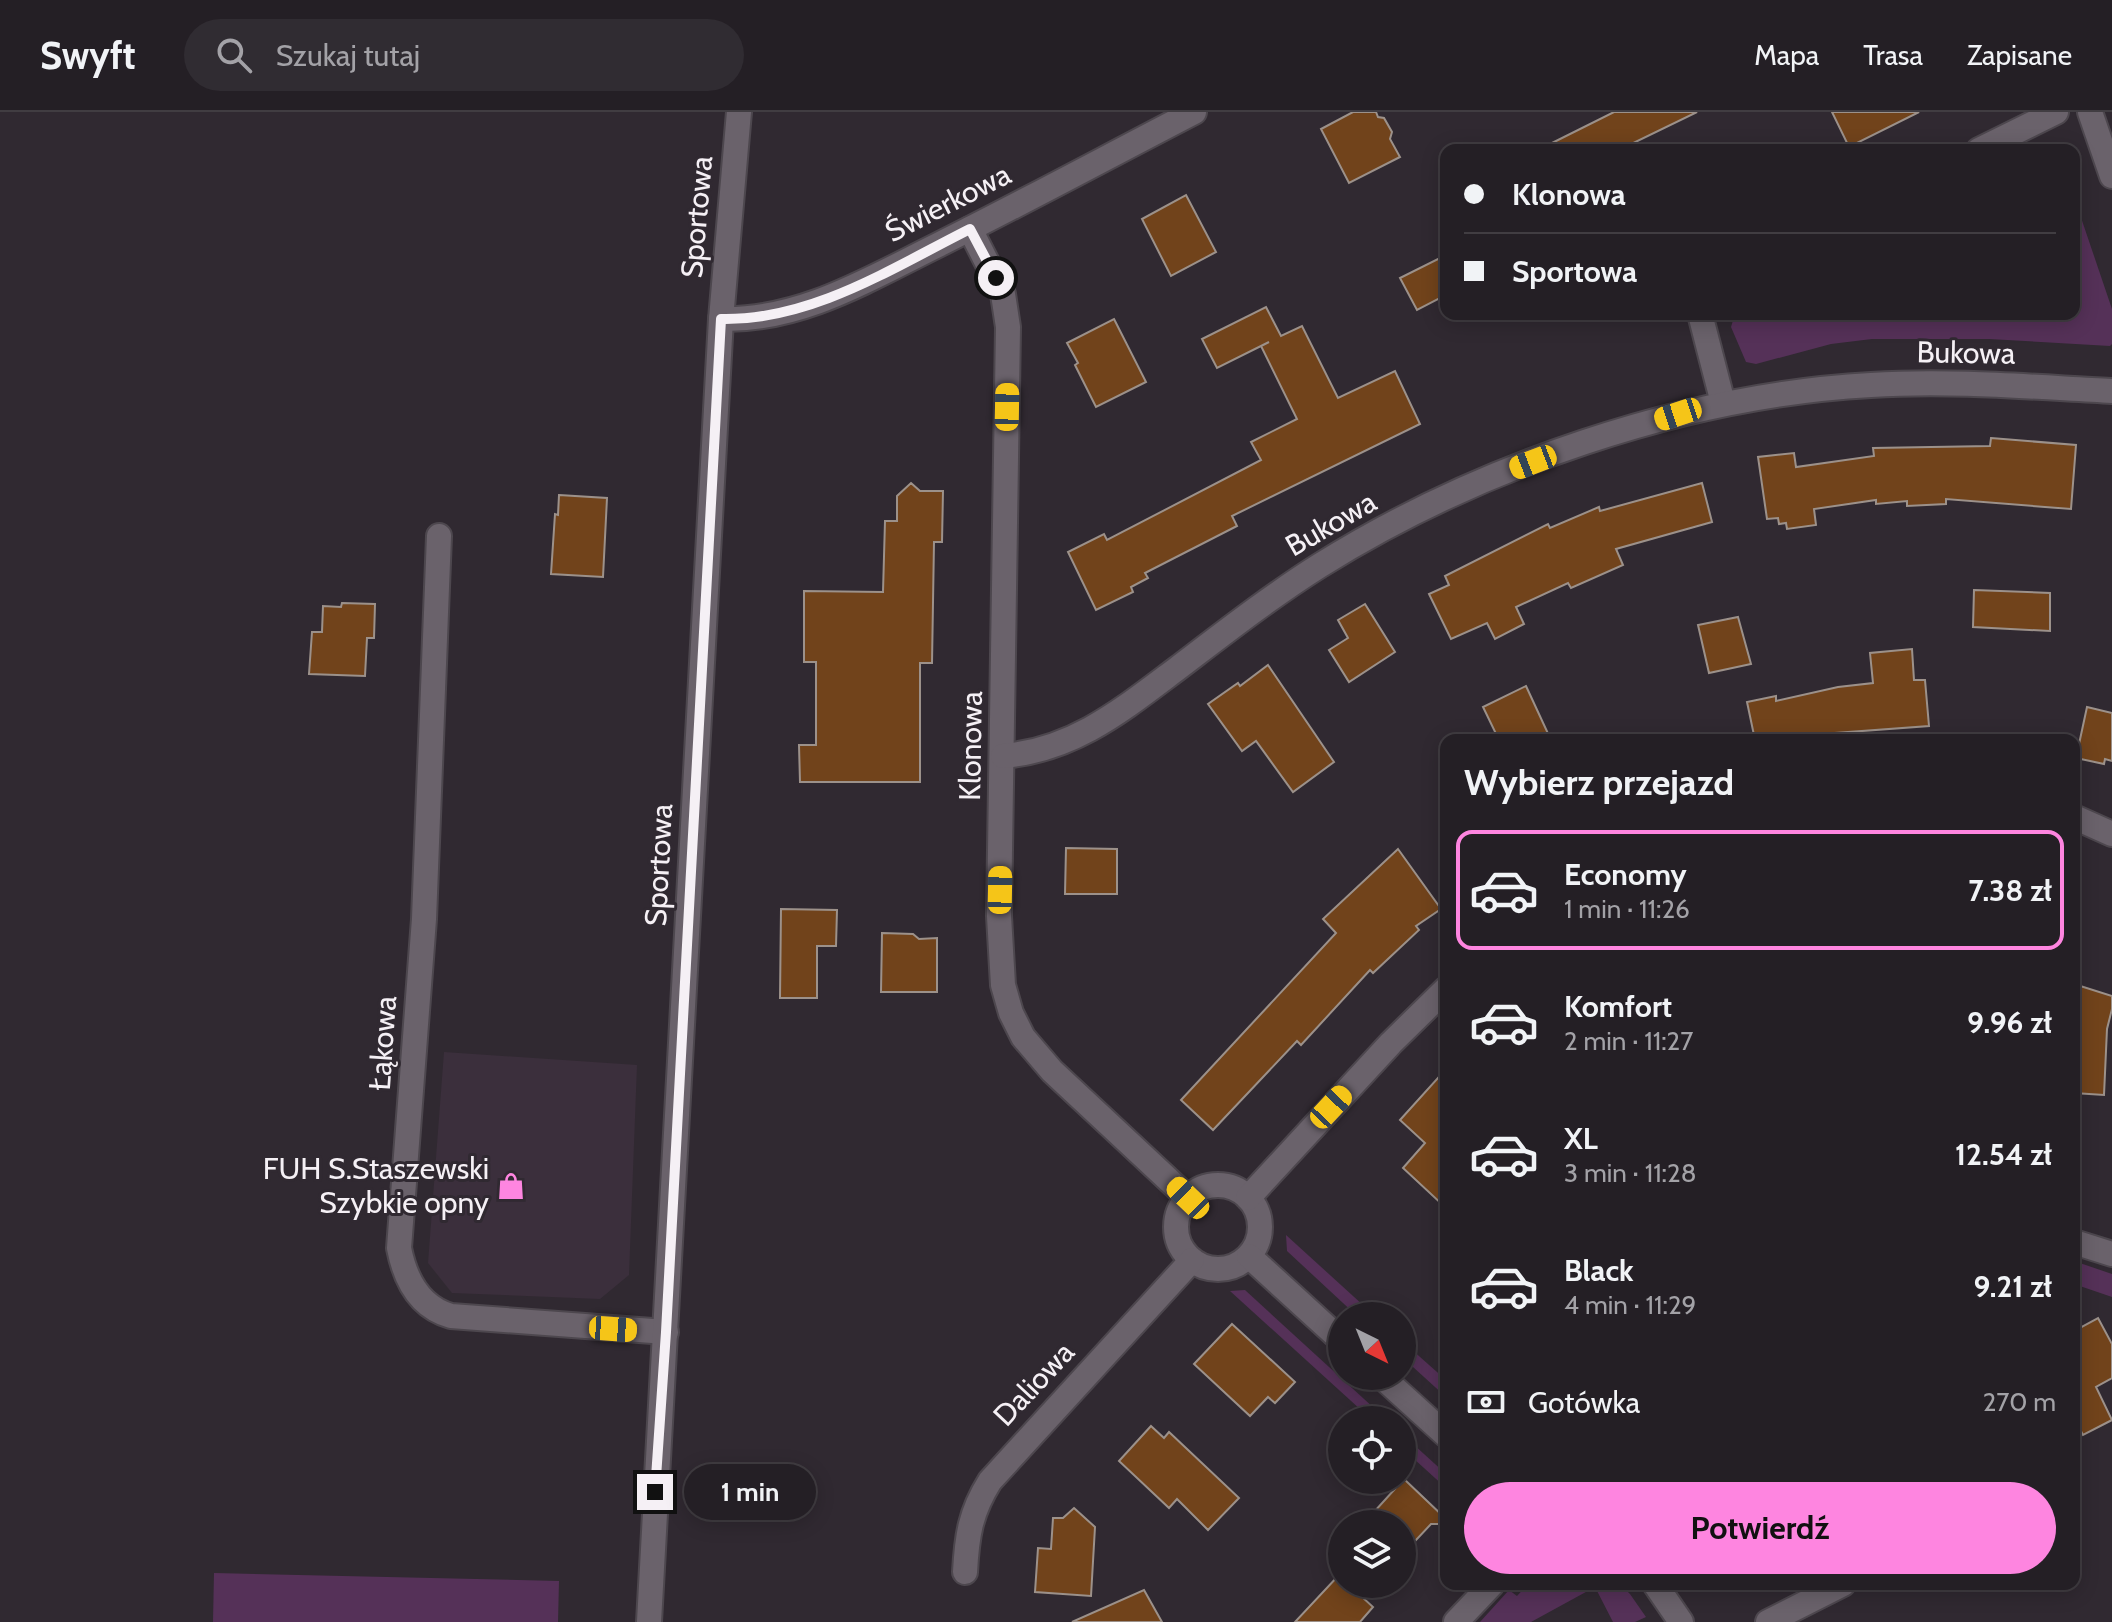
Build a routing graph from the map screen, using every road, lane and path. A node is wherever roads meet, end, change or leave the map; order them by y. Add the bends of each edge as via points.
1 (739, 112) edge
2 (1194, 112) edge
3 (2056, 112) edge
4 (2090, 112) edge
5 (1991, 144) edge
6 (2112, 176) edge
7 (970, 229) junction
8 (721, 319) junction
9 (1702, 320) edge
10 (2112, 391) edge
11 (1723, 403) junction
12 (439, 536) dead end
13 (1003, 756) junction
14 (2080, 820) edge
15 (2112, 834) edge
16 (1440, 995) edge
17 (1188, 1198) junction
18 (1248, 1198) junction
19 (2080, 1244) edge
20 (2112, 1254) edge
21 (1249, 1256) junction
22 (1192, 1260) junction
23 (1328, 1328) edge
24 (666, 1332) junction
25 (1396, 1390) edge
26 (1440, 1430) edge
27 (965, 1572) dead end
28 (1486, 1590) edge
29 (1659, 1590) edge
30 (1831, 1590) edge
31 (649, 1622) edge
32 (1456, 1622) edge
33 (1681, 1622) edge
34 (1768, 1622) edge

1 - 8 street, Sportowa
2 - 7 street, Świerkowa
3 - 5 street
4 - 6 street
7 - 8 street, Świerkowa via 807,306 772,316
7 - 13 street, Klonowa via 1003,294 1008,327
8 - 24 street, Sportowa
9 - 11 street
10 - 11 street, Bukowa via 1871,385
11 - 13 street, Bukowa via 1578,446 1427,507 1290,585 1088,731 1049,749
12 - 24 street, Łąkowa via 424,919 399,1248 403,1268 425,1302 451,1316
13 - 17 street, Klonowa via 1000,955 1011,1013 1036,1055
14 - 15 street
16 - 18 street
17 - 18 street via 1222,1186
17 - 22 street via 1178,1216 1177,1233
18 - 21 street via 1261,1229
19 - 20 street
21 - 22 street via 1220,1269
21 - 23 street
22 - 27 street, Daliowa via 990,1481 972,1515
24 - 31 street, Sportowa
25 - 26 street
28 - 32 street
29 - 33 street
30 - 34 street

